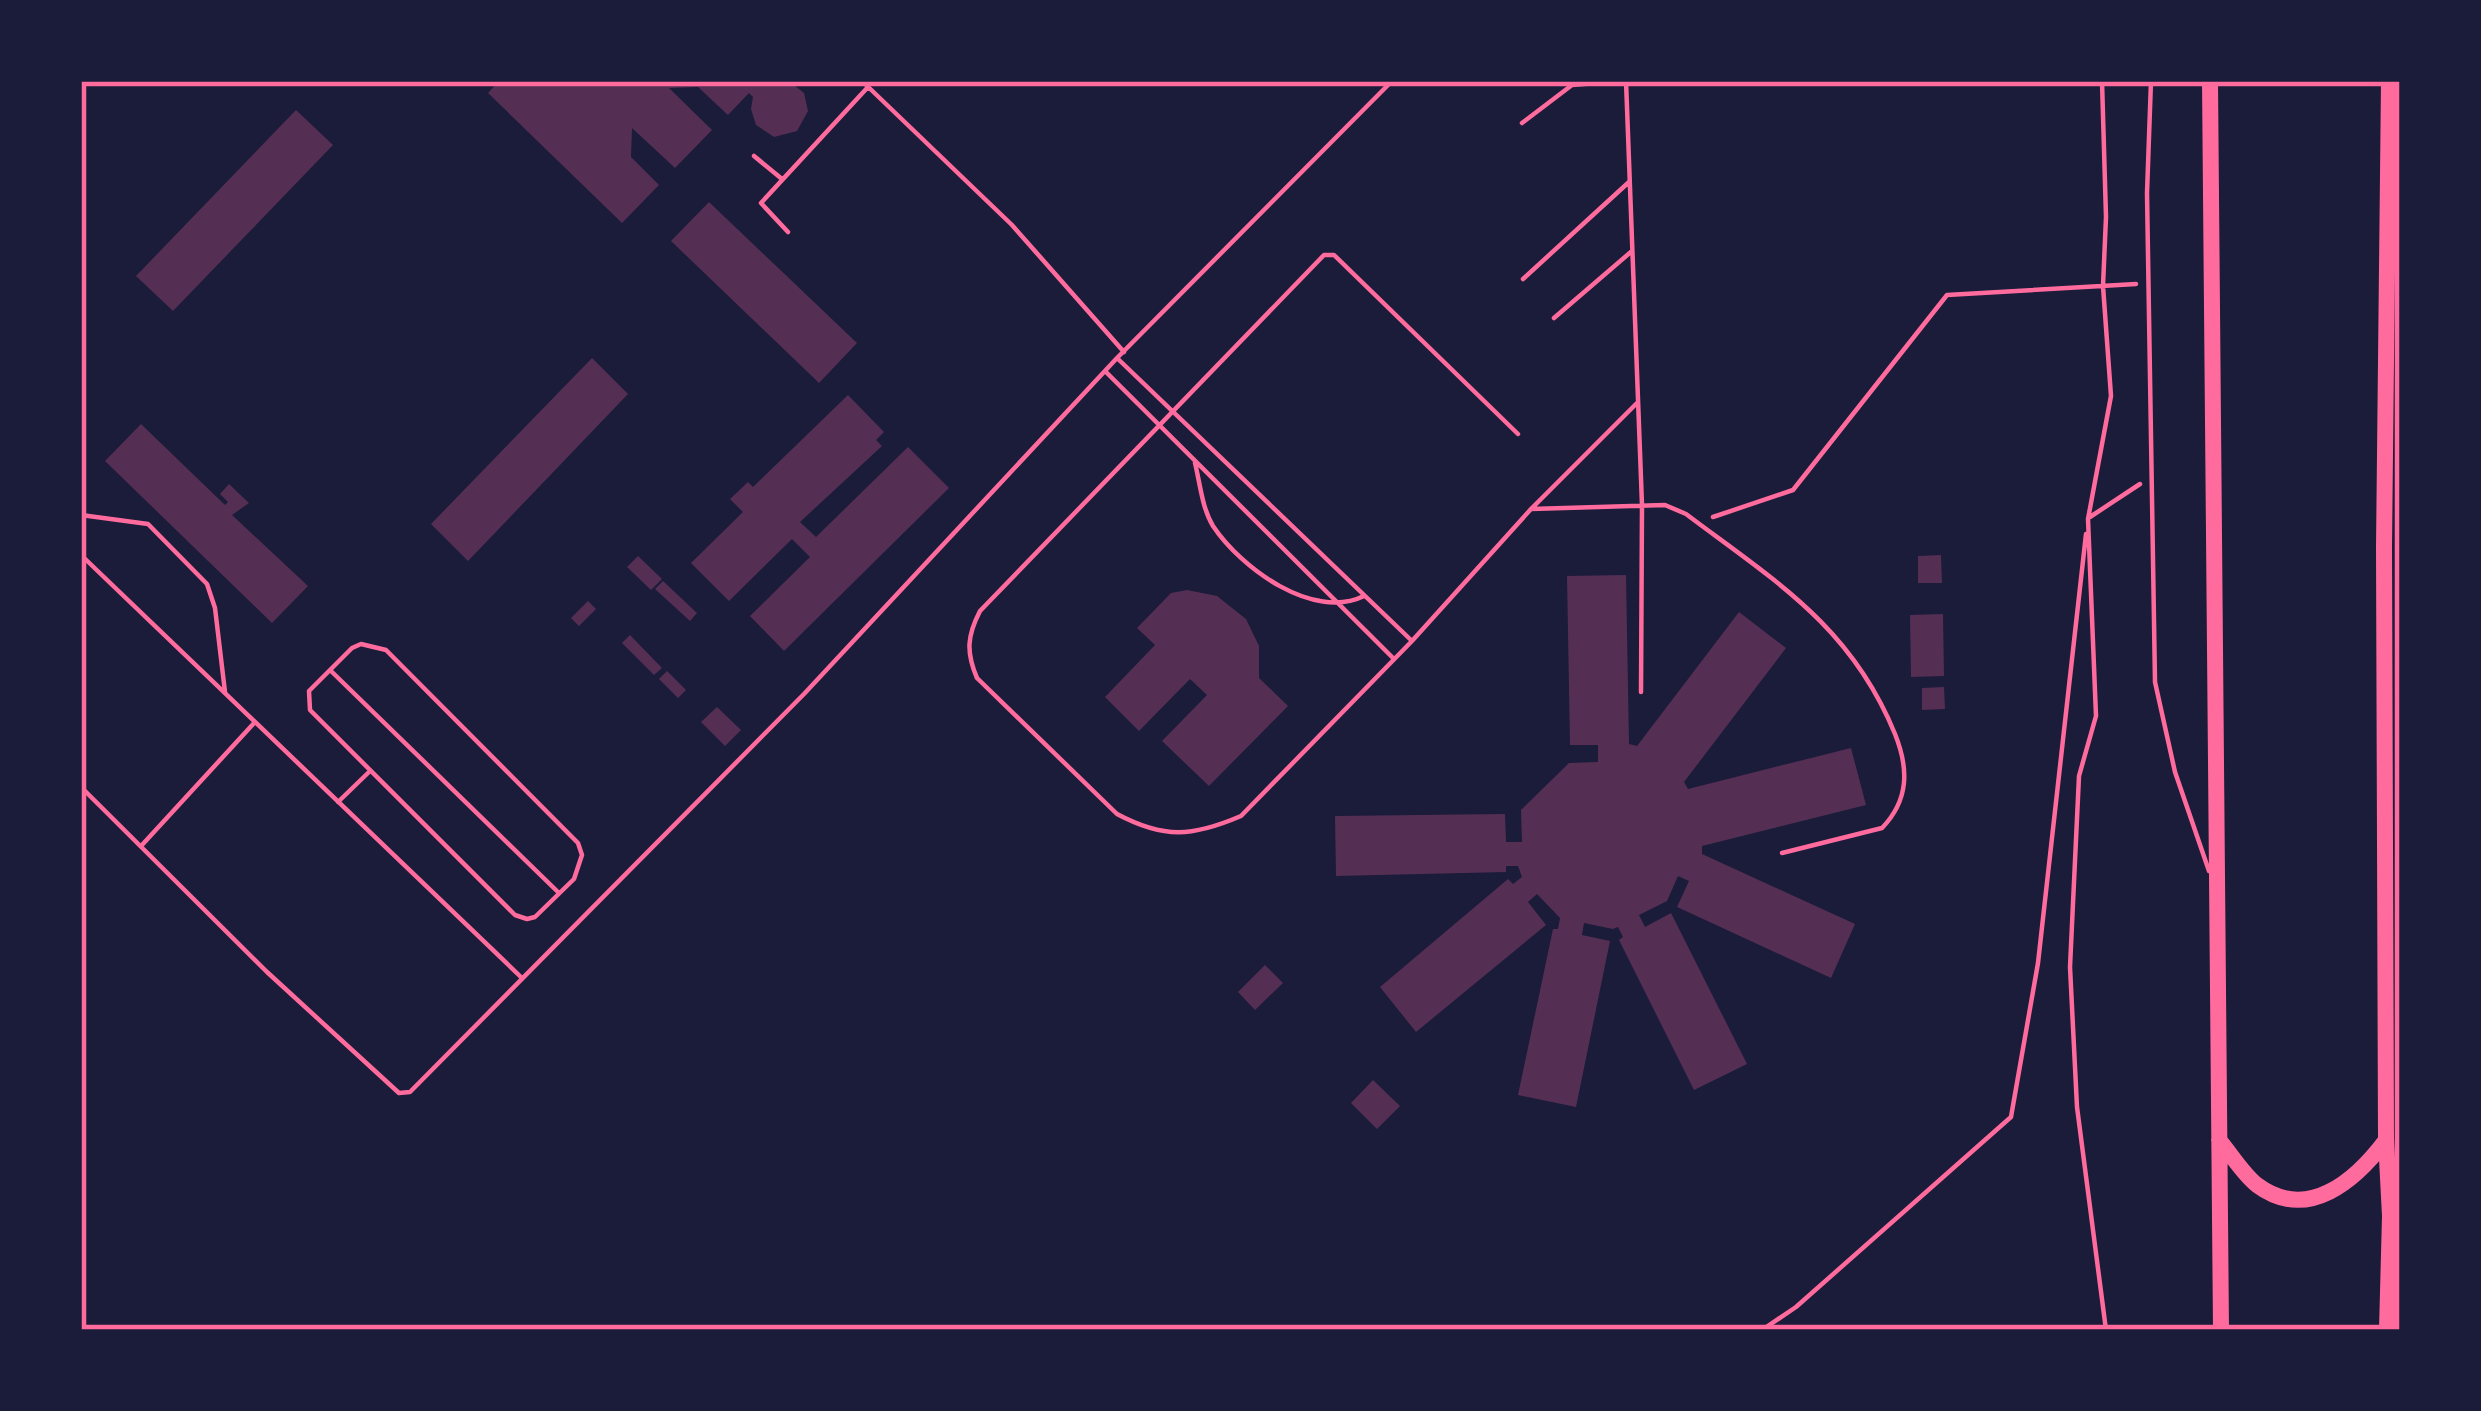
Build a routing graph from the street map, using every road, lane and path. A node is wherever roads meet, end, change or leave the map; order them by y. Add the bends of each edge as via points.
1 (1391, 81) edge
2 (1623, 81) edge
3 (2102, 81) edge
4 (2151, 81) edge
5 (2210, 81) edge
6 (2389, 81) edge
7 (865, 84) edge
8 (1522, 123) dead end
9 (754, 156) dead end
10 (783, 180) junction
11 (1629, 182) junction
12 (788, 232) dead end
13 (1632, 250) junction
14 (1523, 279) dead end
15 (2148, 283) junction
16 (2104, 286) junction
17 (1554, 318) dead end
18 (1124, 352) junction
19 (1117, 358) junction
20 (1106, 371) junction
21 (1637, 402) junction
22 (1172, 414) junction
23 (1159, 427) junction
24 (1518, 434) dead end
25 (1195, 463) junction
26 (2150, 477) junction
27 (1642, 505) junction
28 (1531, 509) junction
29 (81, 515) edge
30 (2088, 519) junction
31 (1697, 522) junction
32 (2392, 548) edge
33 (81, 554) edge
34 (1364, 596) junction
35 (1341, 605) junction
36 (1412, 641) junction
37 (1394, 659) junction
38 (330, 670) junction
39 (224, 692) junction
40 (1641, 692) dead end
41 (255, 722) junction
42 (369, 772) junction
43 (81, 787) edge
44 (338, 802) junction
45 (142, 845) junction
46 (1782, 853) dead end
47 (559, 893) junction
48 (2218, 898) junction
49 (2394, 917) edge
50 (522, 978) junction
51 (2219, 1139) junction
52 (2386, 1139) junction
53 (2390, 1216) junction
54 (1762, 1330) edge
55 (2106, 1330) edge
56 (2221, 1330) edge
57 (2387, 1330) edge
58 (2398, 1330) edge

1 - 18 lane
2 - 8 lane via 1572,85
2 - 11 lane
3 - 16 path
4 - 15 lane
5 - 48 highway
6 - 32 highway
7 - 10 lane
7 - 18 lane via 1012,225
9 - 10 lane
10 - 12 lane via 761,203
11 - 13 lane
11 - 14 lane
13 - 17 lane
13 - 21 lane
15 - 16 path
15 - 26 lane
16 - 30 path via 2111,396
16 - 31 path via 1947,295 1792,490
18 - 19 lane
19 - 20 lane
19 - 22 lane
20 - 23 lane
20 - 50 lane via 804,694
21 - 27 lane
21 - 28 lane
22 - 23 lane
22 - 24 lane via 1329,254
22 - 34 lane
23 - 25 lane
23 - 37 lane via 980,611 969,633 977,678 1117,814 1174,834 1241,816
25 - 35 lane
25 - 35 lane via 1215,528 1267,580
26 - 30 path
26 - 48 lane via 2155,682
27 - 28 lane
27 - 31 lane via 1665,505
27 - 40 lane
28 - 36 lane
29 - 39 lane via 148,524 207,584
30 - 54 path via 2038,963 2011,1118
30 - 55 path via 2096,716 2079,776 2070,967 2077,1107
31 - 46 lane via 1802,601 1854,654 1880,697 1906,772 1904,793 1882,828
32 - 49 highway
33 - 39 lane
34 - 35 lane
34 - 36 lane
35 - 37 lane
36 - 37 lane
38 - 42 lane via 309,691 310,710
38 - 47 lane
38 - 47 lane via 362,644 386,650 578,843 581,866
39 - 41 lane
41 - 44 lane
41 - 45 lane
42 - 44 lane
42 - 47 lane via 515,915 535,917
43 - 45 lane
44 - 50 lane
45 - 50 lane via 399,1093 410,1092
48 - 51 highway
49 - 52 highway
51 - 52 highway via 2255,1184 2281,1198 2313,1199 2341,1189
51 - 56 highway
52 - 53 highway
53 - 57 highway
53 - 58 highway

